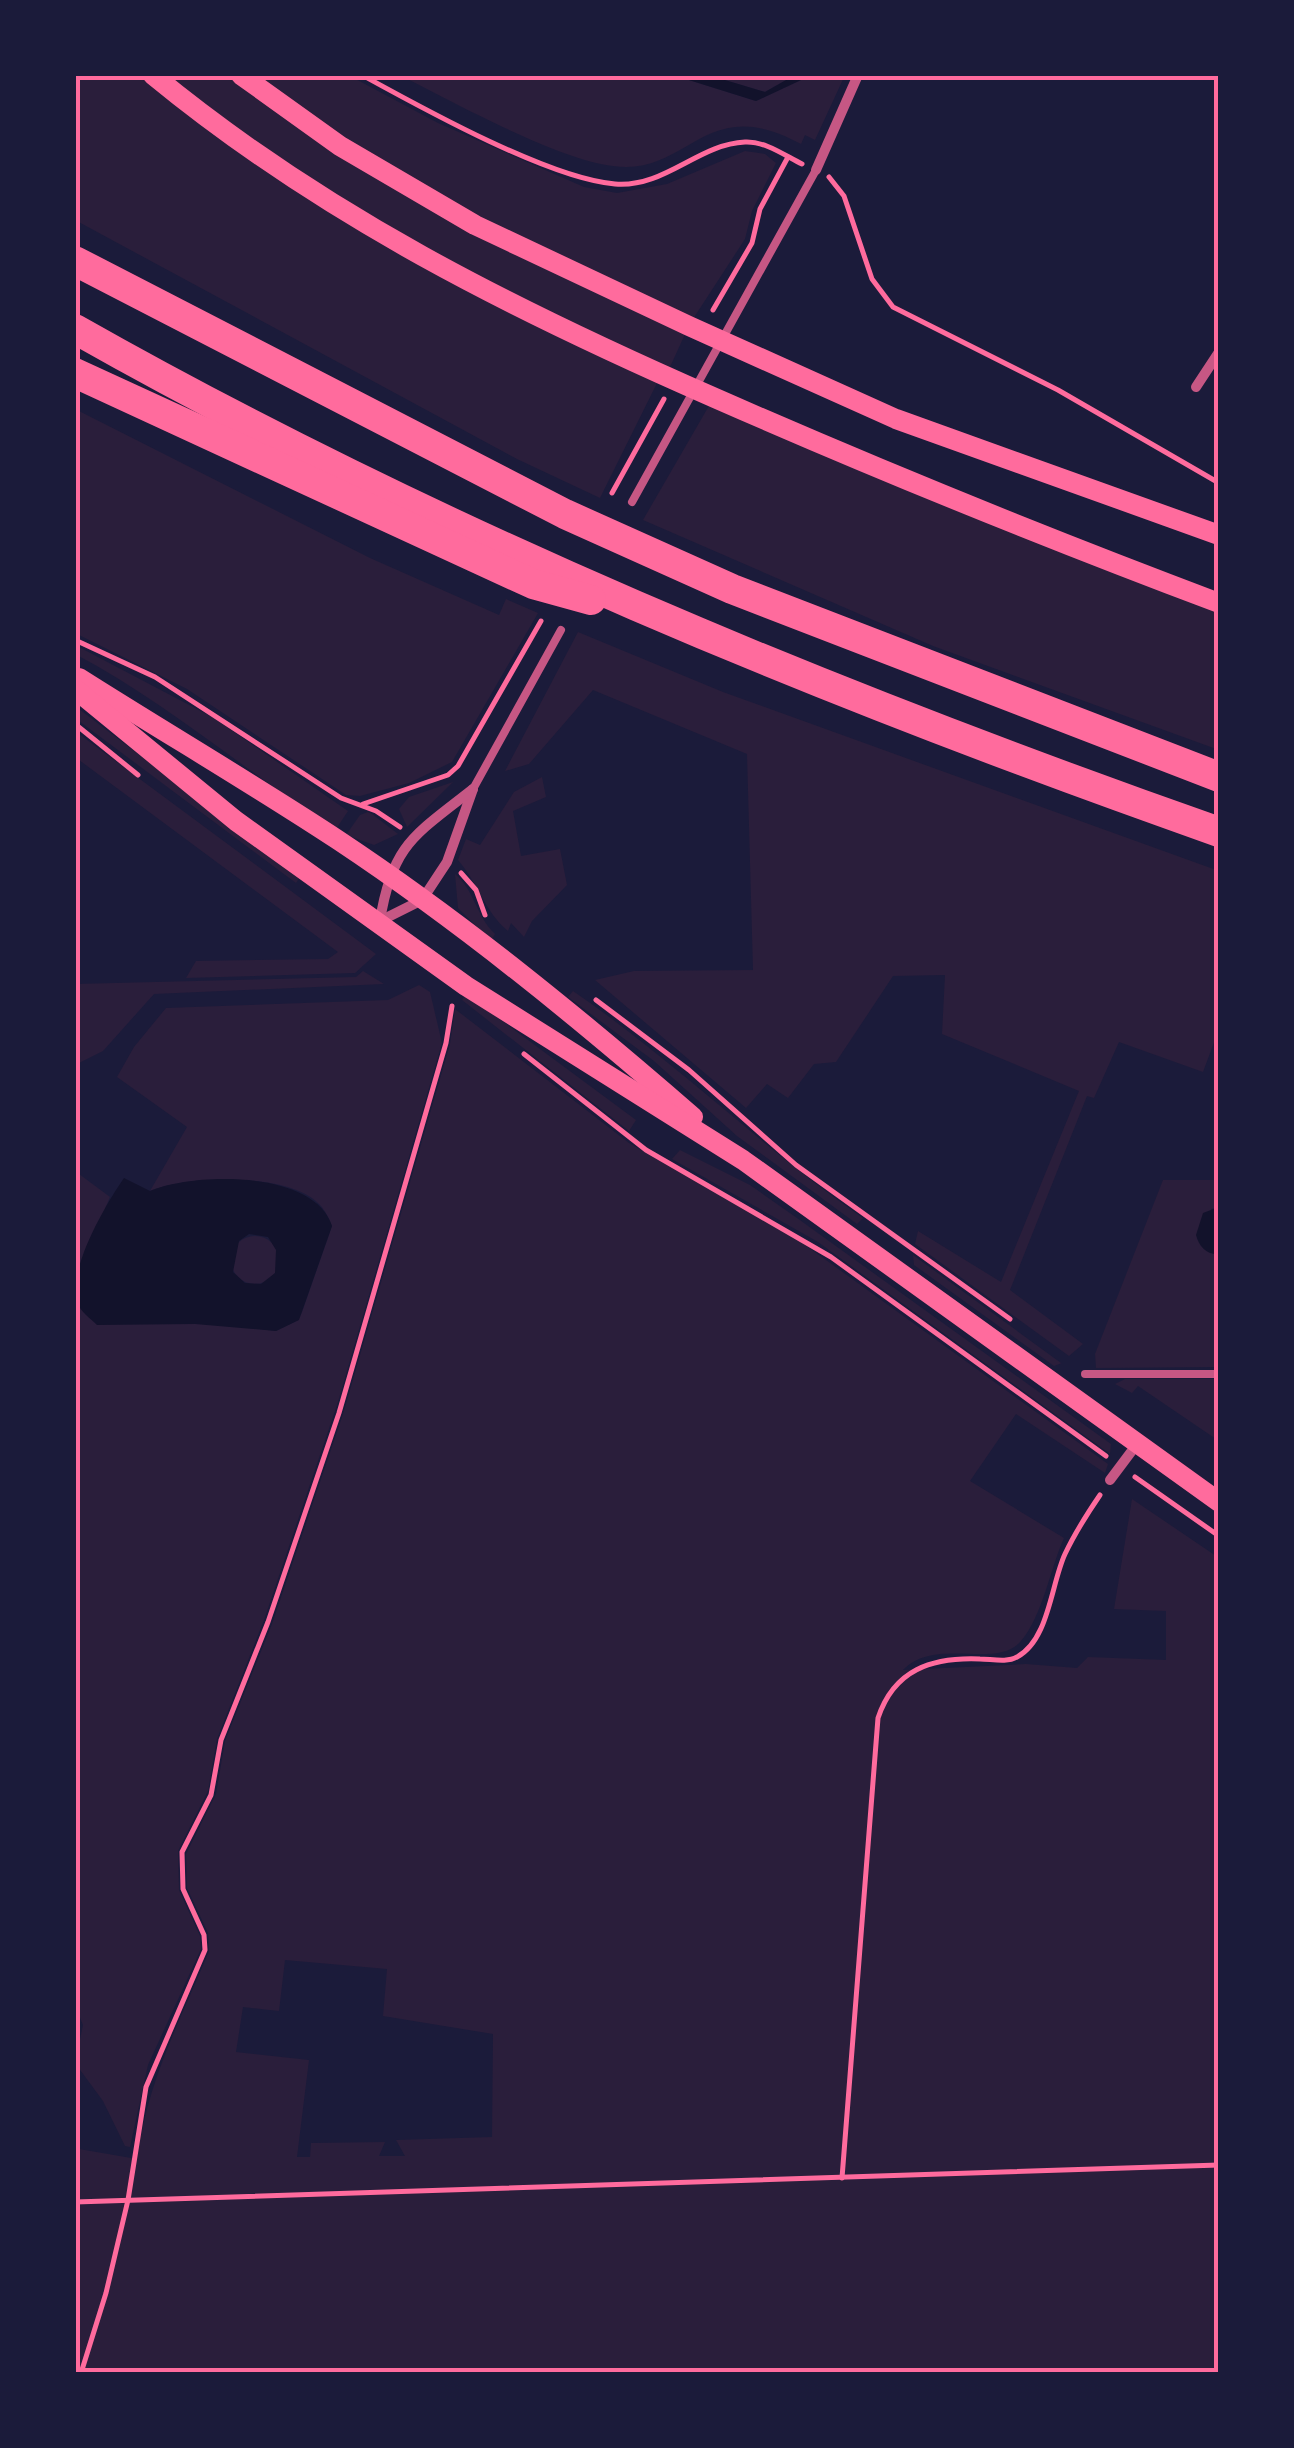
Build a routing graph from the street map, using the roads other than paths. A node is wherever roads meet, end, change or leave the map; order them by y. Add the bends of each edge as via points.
1 (153, 75) edge
2 (241, 75) edge
3 (858, 75) edge
4 (816, 170) joint
5 (75, 261) edge
6 (75, 329) edge
7 (1219, 352) edge
8 (75, 372) edge
9 (1196, 387) dead end
10 (632, 502) dead end
11 (1219, 535) edge
12 (1219, 602) edge
13 (561, 630) dead end
14 (704, 633) junction
15 (75, 676) edge
16 (75, 689) edge
17 (1219, 776) edge
18 (473, 788) junction
19 (1219, 832) edge
20 (387, 875) junction
21 (422, 900) junction
22 (380, 921) junction
23 (743, 1160) junction
24 (1085, 1374) dead end
25 (1219, 1374) edge
26 (1137, 1444) junction
27 (1110, 1480) road end
28 (1219, 1502) edge

1 - 12 main road via 239,142 374,231 516,308 928,492
2 - 11 main road via 340,146 475,225 689,326 896,418
3 - 4 street
4 - 10 lane
5 - 17 highway via 598,529 786,610
6 - 14 highway via 213,407
7 - 9 street
8 - 14 highway via 534,584
13 - 18 lane
14 - 19 highway via 1031,766
15 - 20 main road
16 - 22 main road via 236,821
18 - 20 street via 413,837
18 - 21 street via 447,862
20 - 21 main road
20 - 22 street
21 - 22 street
21 - 23 main road via 550,993
22 - 23 main road via 466,986
23 - 26 main road
24 - 25 lane
26 - 27 street
26 - 28 main road

